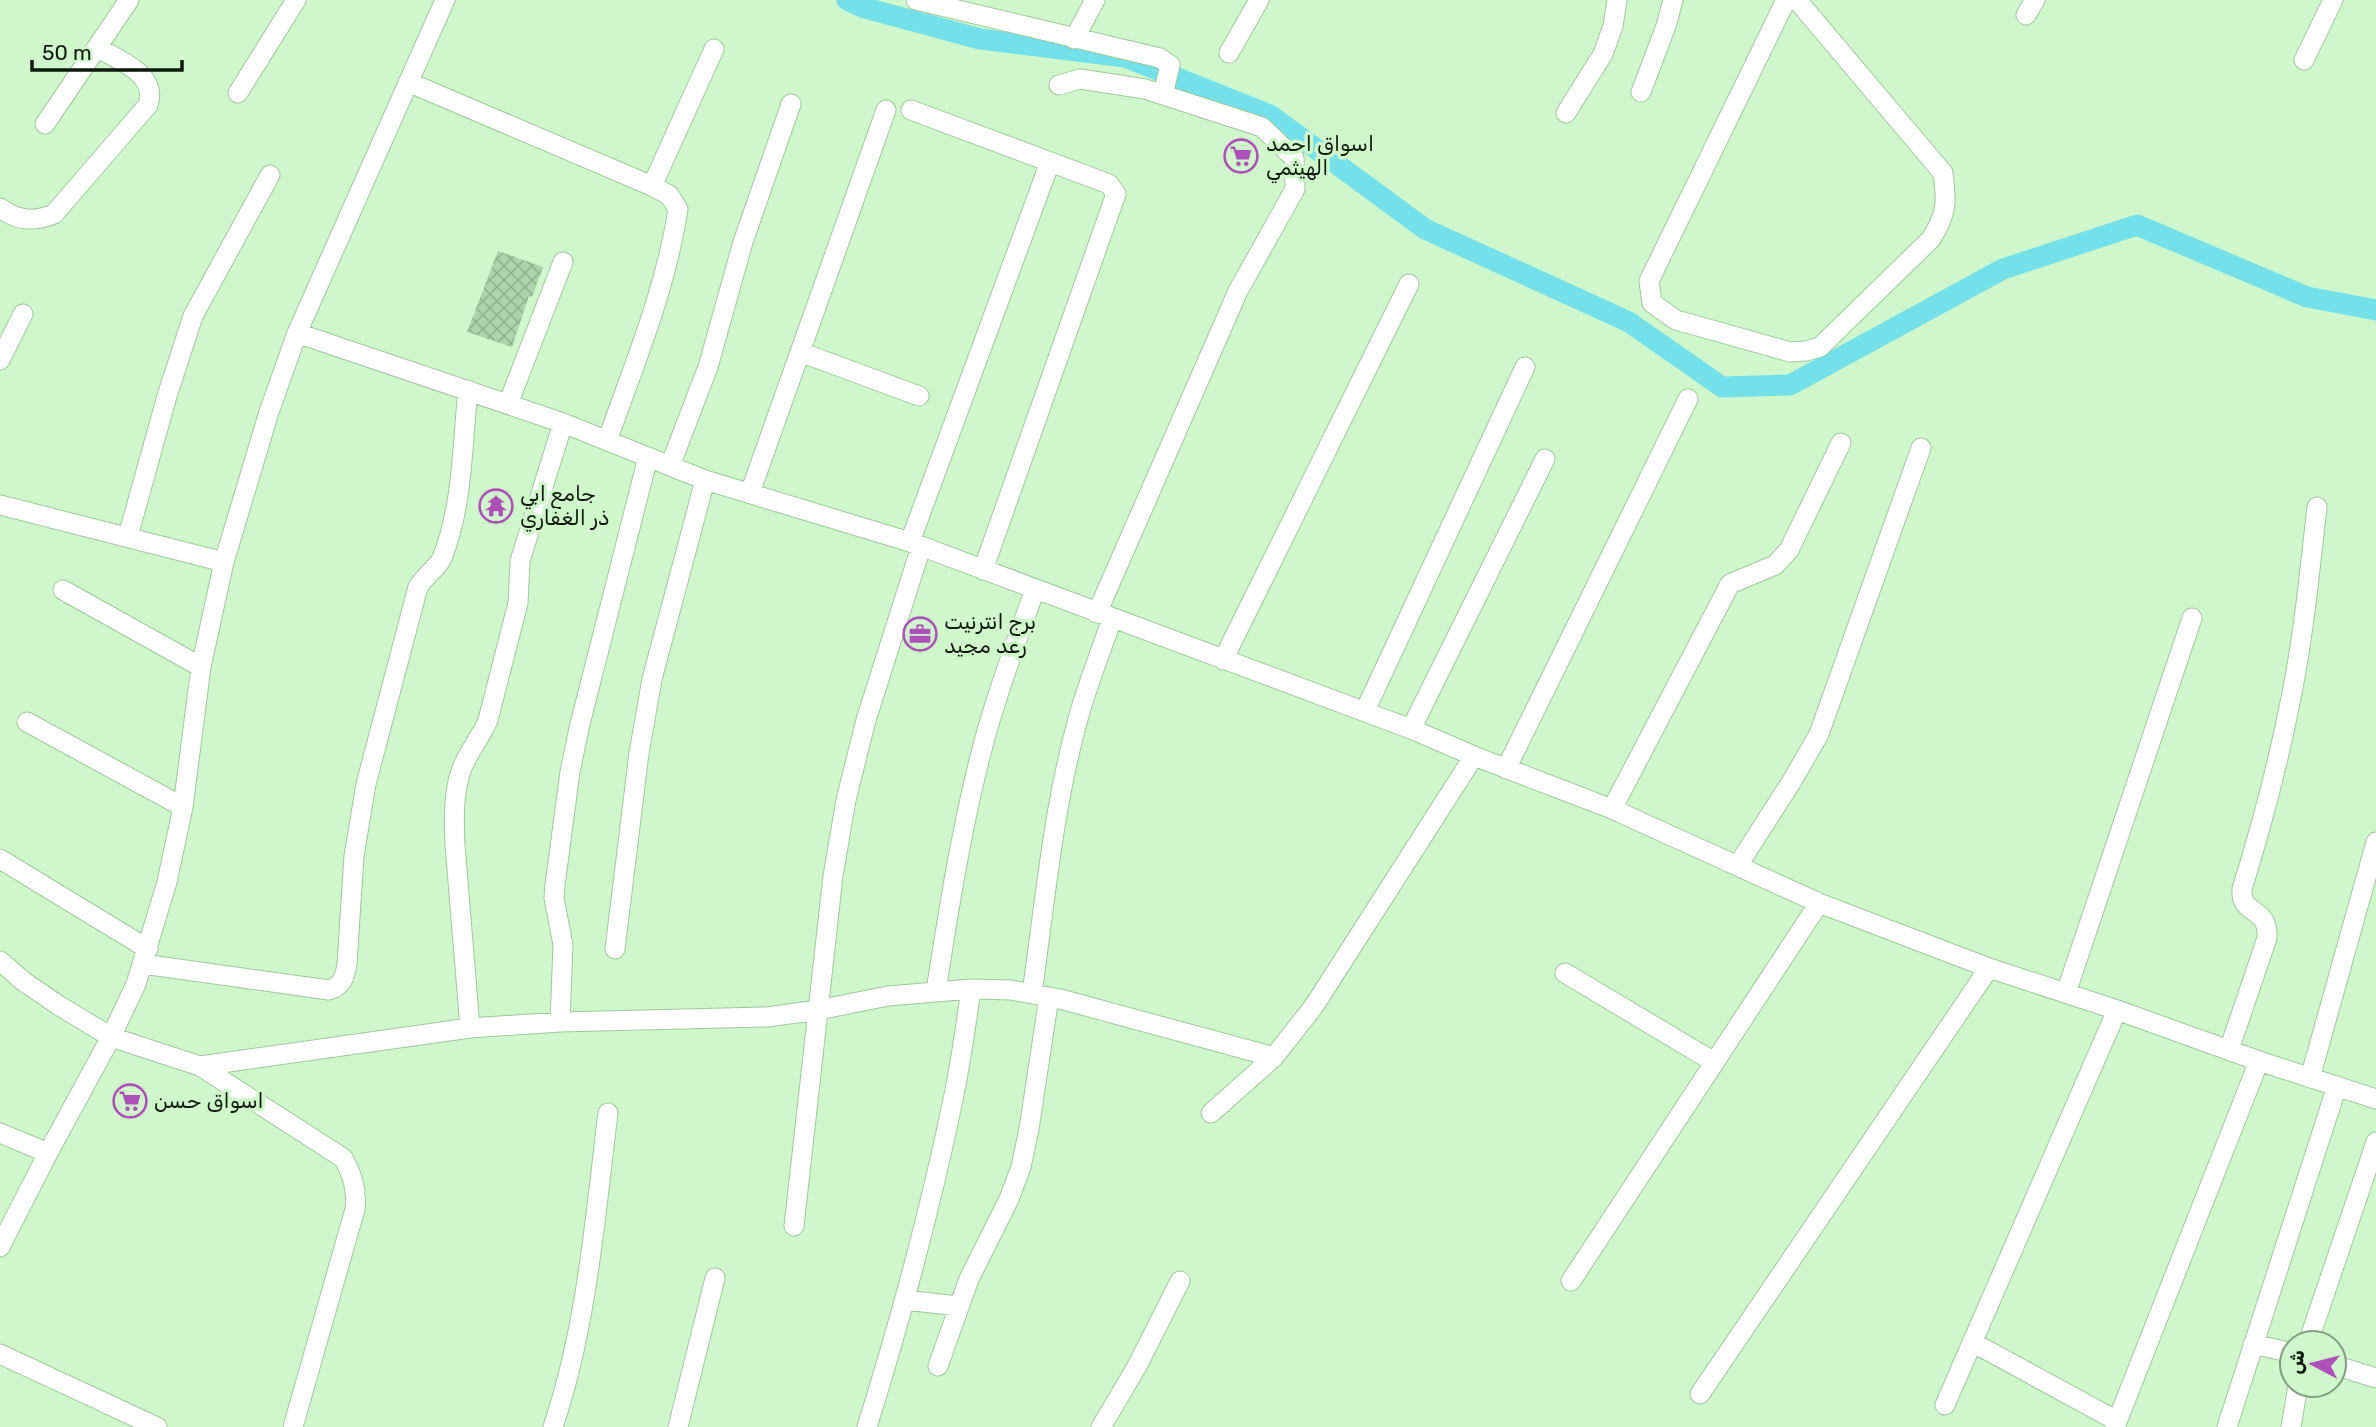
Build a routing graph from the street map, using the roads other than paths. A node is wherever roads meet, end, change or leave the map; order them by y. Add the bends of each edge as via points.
1 (129, 0) edge
2 (296, 0) edge
3 (445, 0) edge
4 (916, 0) edge
5 (1095, 0) edge
6 (1259, 0) edge
7 (1617, 0) edge
8 (1673, 0) edge
9 (1787, 0) edge
10 (1797, 0) edge
11 (2333, 0) edge
12 (966, 6) edge
13 (1074, 39) junction
14 (98, 48) junction
15 (715, 49) dead end
16 (1229, 53) dead end
17 (2304, 60) dead end
18 (408, 82) junction
19 (1059, 85) dead end
20 (1641, 92) dead end
21 (238, 93) dead end
22 (1163, 95) junction
23 (791, 104) dead end
24 (886, 110) dead end
25 (911, 110) dead end
26 (1566, 113) dead end
27 (45, 124) dead end
28 (1050, 162) junction
29 (270, 175) dead end
30 (653, 186) junction
31 (0, 208) edge
32 (563, 262) dead end
33 (1409, 284) dead end
34 (23, 314) dead end
35 (297, 333) junction
36 (800, 352) junction
37 (0, 360) edge
38 (1525, 367) dead end
39 (468, 390) junction
40 (919, 396) dead end
41 (1688, 399) dead end
42 (508, 404) junction
43 (563, 423) junction
44 (607, 441) junction
45 (1841, 443) dead end
46 (1921, 448) dead end
47 (648, 457) junction
48 (1545, 459) dead end
49 (670, 466) junction
50 (705, 480) junction
51 (750, 493) junction
52 (0, 505) edge
53 (2317, 508) dead end
54 (128, 536) junction
55 (915, 544) junction
56 (224, 562) junction
57 (983, 570) junction
58 (1035, 589) junction
59 (63, 590) dead end
60 (1105, 615) junction
61 (2192, 618) dead end
62 (1223, 660) junction
63 (201, 667) junction
64 (1365, 711) junction
65 (27, 722) dead end
66 (1411, 729) junction
67 (1474, 756) junction
68 (1506, 769) junction
69 (183, 807) junction
70 (1612, 809) junction
71 (2376, 842) edge
72 (0, 859) edge
73 (1738, 865) junction
74 (1819, 903) junction
75 (615, 949) dead end
76 (145, 957) junction
77 (0, 961) edge
78 (1989, 968) junction
79 (1565, 973) dead end
80 (971, 989) junction
81 (936, 992) junction
82 (2066, 993) junction
83 (1040, 995) junction
84 (818, 1010) junction
85 (2117, 1010) junction
86 (559, 1022) junction
87 (470, 1028) junction
88 (111, 1037) junction
89 (2229, 1050) junction
90 (1274, 1056) junction
91 (2259, 1061) junction
92 (1714, 1062) junction
93 (200, 1066) junction
94 (2310, 1078) junction
95 (2337, 1086) junction
96 (2374, 1093) edge
97 (608, 1113) dead end
98 (1211, 1113) dead end
99 (0, 1133) edge
100 (2376, 1142) edge
101 (48, 1153) junction
102 (794, 1226) dead end
103 (0, 1247) edge
104 (715, 1278) dead end
105 (1180, 1281) dead end
106 (1571, 1281) dead end
107 (905, 1300) junction
108 (958, 1306) junction
109 (2313, 1329) edge
110 (1972, 1342) junction
111 (2253, 1344) junction
112 (2278, 1350) edge
113 (0, 1354) edge
114 (937, 1366) dead end
115 (2348, 1369) edge
116 (2376, 1378) edge
117 (1700, 1394) dead end
118 (2296, 1399) edge
119 (1945, 1405) dead end
120 (2116, 1424) edge
121 (155, 1427) edge
122 (293, 1427) edge
123 (553, 1427) edge
124 (678, 1427) edge
125 (867, 1427) edge
126 (1101, 1427) edge
127 (2227, 1427) edge
128 (2291, 1427) edge

1 - 14 street
2 - 21 street
3 - 18 street
4 - 12 street
5 - 13 street
6 - 16 street
7 - 26 street via 1603,54
8 - 20 street
9 - 10 street via 1649,281 1651,303 1676,320 1790,352 1820,347 1931,239 1943,219 1946,192 1943,173
11 - 17 street
12 - 13 street
13 - 22 street via 1160,58 1170,65
14 - 27 street
14 - 31 street via 142,75 149,86 148,106 54,214 38,220 21,219
15 - 30 street
18 - 30 street
18 - 35 street
19 - 22 street via 1080,79
22 - 60 street via 1262,127 1294,158 1295,189 1238,291
23 - 49 street via 743,242 708,367
24 - 36 street
25 - 28 street
28 - 55 street
28 - 57 street via 1109,184 1116,194
29 - 54 street via 193,316
30 - 44 street via 669,195 678,209 673,244
32 - 42 street
33 - 62 street
34 - 37 street
35 - 39 street
35 - 56 street
36 - 40 street
36 - 51 street
38 - 64 street
39 - 42 street
39 - 76 street via 457,506 440,562 418,587 366,784 354,856 343,980 329,990
41 - 68 street
42 - 43 street
43 - 44 street
43 - 87 street via 520,561 518,603 488,720 458,780 455,845
44 - 47 street
45 - 70 street via 1789,550 1775,565 1730,584
46 - 73 street via 1819,734
47 - 49 street
47 - 86 street via 570,772 554,898 563,945
48 - 66 street
49 - 50 street
50 - 51 street
50 - 75 street via 652,679
51 - 55 street
52 - 54 street
53 - 89 street via 2292,691 2269,798 2242,890 2244,904 2264,920 2267,937
54 - 56 street
55 - 57 street
55 - 84 street via 846,800
56 - 63 street
57 - 58 street
58 - 60 street
58 - 81 street via 979,759 952,886
59 - 63 street
60 - 62 street
60 - 83 street via 1054,838
61 - 82 street
62 - 64 street
63 - 69 street
64 - 66 street
65 - 69 street
66 - 67 street
67 - 68 street
67 - 90 street via 1314,1006
68 - 70 street
69 - 76 street
70 - 73 street
71 - 94 street
72 - 76 street
73 - 74 street
74 - 78 street
74 - 92 street
76 - 88 street
77 - 88 street
78 - 82 street
78 - 117 street
79 - 92 street
80 - 81 street
80 - 83 street
80 - 107 street via 955,1093
81 - 84 street
82 - 85 street
83 - 90 street
83 - 108 street via 1030,1129 1021,1167
84 - 86 street via 767,1017
84 - 102 street
85 - 89 street
85 - 110 street
86 - 87 street
87 - 93 street
88 - 93 street
88 - 101 street
89 - 91 street
90 - 98 street
91 - 94 street
91 - 120 street
92 - 106 street
93 - 122 street via 342,1158 356,1192
94 - 95 street
95 - 96 street
95 - 111 street
97 - 123 street via 587,1284
99 - 101 street
100 - 109 street
101 - 103 street
104 - 124 street
105 - 126 street
107 - 108 street
107 - 125 street
108 - 114 street
110 - 119 street
110 - 120 street
111 - 112 street
111 - 127 street
113 - 121 street
115 - 116 street
118 - 128 street

